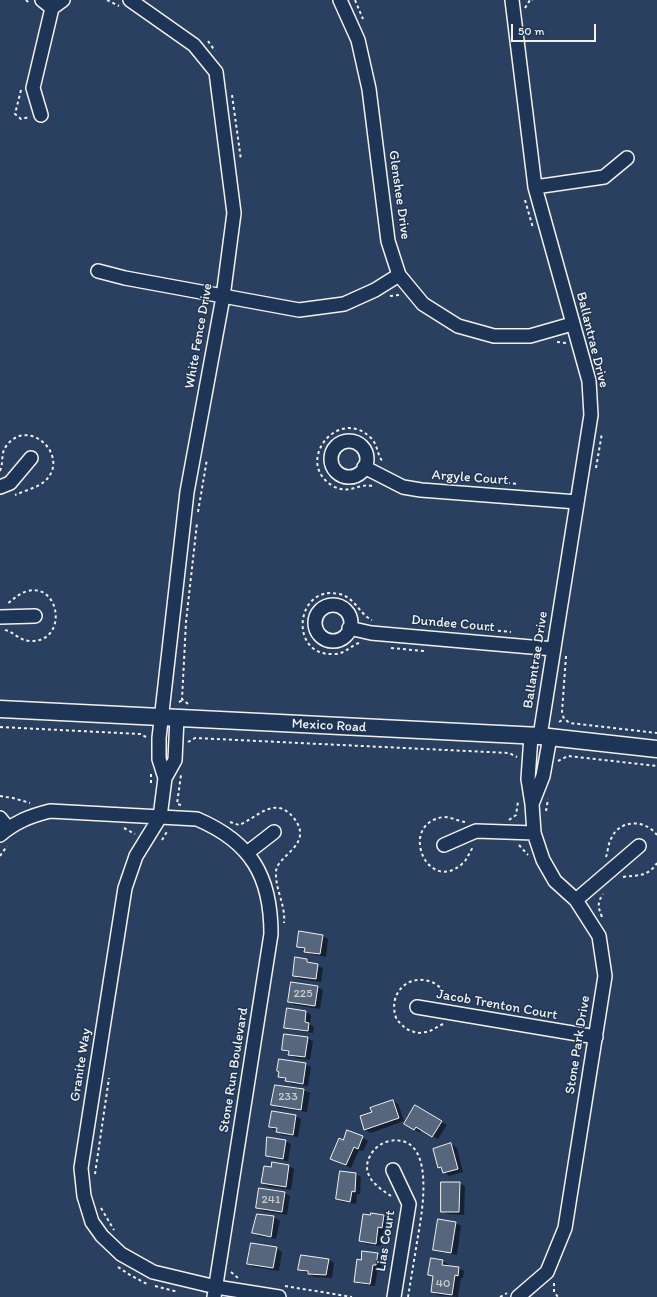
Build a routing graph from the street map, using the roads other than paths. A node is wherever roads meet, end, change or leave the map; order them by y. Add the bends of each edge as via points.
1 (42, 0) edge
2 (63, 0) edge
3 (340, 0) edge
4 (512, 0) edge
5 (126, 4) edge
6 (52, 8) junction
7 (41, 115) dead end
8 (627, 158) dead end
9 (535, 187) junction
10 (98, 271) dead end
11 (399, 275) junction
12 (223, 297) junction
13 (572, 324) junction
14 (31, 458) dead end
15 (364, 467) dead end
16 (0, 487) edge
17 (577, 502) junction
18 (35, 616) dead end
19 (0, 617) edge
20 (349, 628) dead end
21 (554, 649) junction
22 (0, 709) edge
23 (169, 718) junction
24 (540, 736) junction
25 (657, 749) edge
26 (165, 778) junction
27 (532, 804) junction
28 (160, 817) junction
29 (5, 831) edge
30 (274, 832) dead end
31 (534, 833) junction
32 (444, 844) dead end
33 (639, 846) dead end
34 (247, 854) junction
35 (576, 900) junction
36 (417, 1007) dead end
37 (596, 1038) junction
38 (393, 1170) dead end
39 (281, 1291) edge
40 (215, 1292) edge
41 (518, 1295) edge
42 (394, 1297) edge

1 - 6 street
2 - 6 street
3 - 11 street, Glenshee Drive via 358,40 369,89 388,241
4 - 9 street, Ballantrae Drive
5 - 12 street, White Fence Drive via 194,45 216,72 234,213
6 - 7 street via 32,88
8 - 9 street via 604,177
9 - 13 street, Ballantrae Drive
10 - 12 street
11 - 12 street via 375,290 344,304 299,310
11 - 13 street, Glenshee Drive via 423,304 458,326 494,336 530,336
12 - 23 street, White Fence Drive via 187,492
13 - 17 street, Ballantrae Drive via 589,381 591,415
14 - 16 street via 10,483
15 - 17 street, Argyle Court via 403,486 421,490
17 - 21 street, Ballantrae Drive
18 - 19 street
20 - 21 street, Dundee Court via 371,633
21 - 24 street, Ballantrae Drive
22 - 23 street, Mexico Road
23 - 24 street, Mexico Road
23 - 26 street, Granite Way via 158,759
23 - 26 street, Granite Way via 175,760
24 - 25 street, Mexico Road
24 - 27 street, Stone Park Drive via 528,779
24 - 27 street, Stone Park Drive via 543,776
26 - 28 street, Granite Way
27 - 31 street, Stone Park Drive
28 - 29 street, Stone Run Boulevard via 50,811 28,817
28 - 34 street, Stone Run Boulevard via 197,820 211,825 227,835
28 - 40 street, Granite Way via 136,856 125,888 81,1168 84,1196 92,1222 121,1254 153,1272
30 - 34 street
31 - 32 street via 476,831
31 - 35 street, Stone Park Drive via 543,860 555,881
33 - 35 street
34 - 40 street, Stone Run Boulevard via 260,869 268,893 271,934 224,1273
35 - 37 street, Stone Park Drive via 599,936 605,976
36 - 37 street, Jacob Trenton Court
37 - 41 street, Stone Park Drive via 565,1228 546,1272
38 - 42 street, Lias Court via 409,1204
39 - 40 street

